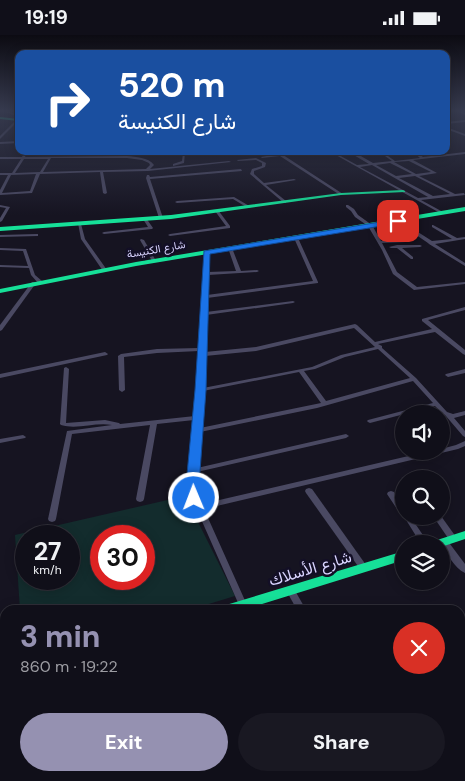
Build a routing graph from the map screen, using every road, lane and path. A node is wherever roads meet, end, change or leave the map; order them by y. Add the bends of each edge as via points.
1 (465, 153) edge
2 (450, 154) edge
3 (25, 155) edge
4 (183, 155) edge
5 (281, 155) joint
6 (338, 155) edge
7 (355, 155) edge
8 (385, 155) edge
9 (418, 155) edge
10 (445, 155) edge
11 (50, 157) junction
12 (262, 157) dead end
13 (23, 158) junction
14 (422, 158) junction
15 (0, 159) edge
16 (409, 159) junction
17 (238, 160) dead end
18 (392, 161) junction
19 (229, 162) dead end
20 (371, 164) junction
21 (201, 166) junction
22 (357, 166) junction
23 (147, 170) junction
24 (241, 170) dead end
25 (101, 171) junction
26 (40, 173) junction
27 (0, 174) edge
28 (11, 174) junction
29 (208, 174) junction
30 (416, 175) junction
31 (395, 177) junction
32 (148, 178) junction
33 (294, 180) dead end
34 (5, 182) junction
35 (0, 183) edge
36 (263, 184) junction
37 (403, 191) junction
38 (104, 193) dead end
39 (0, 194) edge
40 (341, 194) junction
41 (464, 194) edge
42 (454, 195) junction
43 (433, 198) junction
44 (418, 199) junction
45 (176, 202) dead end
46 (285, 202) junction
47 (0, 206) edge
48 (347, 206) dead end
49 (249, 207) junction
50 (465, 209) edge
51 (217, 211) junction
52 (441, 212) junction
53 (1, 218) edge
54 (161, 218) junction
55 (145, 219) junction
56 (398, 221) junction
57 (79, 224) junction
58 (370, 226) junction
59 (433, 227) dead end
60 (0, 229) edge
61 (104, 233) dead end
62 (37, 235) dead end
63 (170, 235) dead end
64 (0, 236) edge
65 (8, 236) junction
66 (296, 238) junction
67 (465, 238) edge
68 (456, 239) junction
69 (142, 240) dead end
70 (406, 241) dead end
71 (380, 242) junction
72 (430, 243) junction
73 (392, 245) junction
74 (420, 246) dead end
75 (398, 247) junction
76 (11, 248) junction
77 (230, 248) junction
78 (0, 249) edge
79 (207, 252) junction
80 (411, 258) dead end
81 (154, 261) junction
82 (465, 265) edge
83 (0, 267) edge
84 (31, 267) junction
85 (105, 270) junction
86 (257, 271) dead end
87 (239, 272) junction
88 (205, 274) junction
89 (37, 283) junction
90 (465, 283) edge
91 (0, 291) edge
92 (204, 297) junction
93 (293, 302) dead end
94 (465, 308) edge
95 (204, 314) junction
96 (0, 329) edge
97 (435, 330) junction
98 (378, 345) junction
99 (203, 352) junction
100 (465, 353) edge
101 (105, 354) dead end
102 (66, 369) dead end
103 (300, 371) junction
104 (465, 371) edge
105 (448, 375) dead end
106 (0, 376) edge
107 (414, 379) junction
108 (122, 390) dead end
109 (200, 390) junction
110 (325, 404) junction
111 (437, 405) edge
112 (465, 413) edge
113 (395, 415) edge
114 (450, 415) edge
115 (198, 418) junction
116 (450, 418) edge
117 (370, 421) dead end
118 (154, 423) junction
119 (124, 426) junction
120 (197, 431) junction
121 (346, 435) dead end
122 (465, 435) edge
123 (23, 437) dead end
124 (0, 441) edge
125 (465, 443) edge
126 (193, 471) junction
127 (309, 491) dead end
128 (391, 494) dead end
129 (140, 499) dead end
130 (395, 500) edge
131 (198, 508) junction
132 (52, 519) dead end
133 (465, 535) edge
134 (450, 540) edge
135 (450, 551) edge
136 (395, 558) edge
137 (363, 567) junction
138 (465, 569) edge
139 (290, 590) junction
140 (243, 605) joint
141 (299, 605) edge

1 - 2 street
3 - 13 street
4 - 23 street via 181,163
5 - 12 street
5 - 40 street
6 - 22 street
7 - 20 street
8 - 18 street
9 - 14 street
10 - 14 street
11 - 13 street
11 - 23 street via 142,159 152,163
11 - 26 street
13 - 15 street
13 - 28 street
14 - 16 street
16 - 18 street
16 - 30 street via 436,172
17 - 36 street via 256,159 264,163 252,174
18 - 20 street
18 - 30 street
19 - 21 street
20 - 22 street
20 - 31 street
21 - 23 street
21 - 29 street
22 - 37 street
23 - 25 street
23 - 32 street
24 - 29 street
25 - 26 street
25 - 38 street
26 - 28 street
26 - 39 street via 31,192
27 - 28 street
28 - 34 street
29 - 32 street
30 - 31 street
30 - 42 street
31 - 43 street
32 - 54 street
33 - 36 street
34 - 35 street
34 - 39 street
36 - 46 street
37 - 40 street
37 - 44 street
40 - 46 street
41 - 42 street
42 - 43 street
43 - 44 street
44 - 52 street
45 - 49 street via 234,198
46 - 49 street
47 - 53 street via 8,206
48 - 58 street
49 - 51 street
50 - 52 street, شارع الكنيسة
51 - 54 street
51 - 63 street via 229,227
52 - 56 street, شارع الكنيسة
54 - 55 street
55 - 57 street
55 - 61 street via 151,228
56 - 58 street, شارع الكنيسة
56 - 72 street
57 - 60 street
57 - 85 street via 83,239
58 - 66 street, شارع الكنيسة
58 - 71 street
59 - 68 street
62 - 65 street
64 - 65 street
65 - 76 street
66 - 77 street, شارع الكنيسة
66 - 92 street via 316,282
67 - 68 street
68 - 72 street
69 - 81 street
70 - 73 street
71 - 73 street
71 - 90 street via 395,273 416,289
72 - 82 street
73 - 75 street
74 - 75 street
75 - 80 street
76 - 78 street
76 - 84 street via 25,250
77 - 79 street, شارع الكنيسة
77 - 87 street
79 - 81 street, شارع الكنيسة
79 - 88 street
81 - 85 street, شارع الكنيسة
83 - 84 street
84 - 89 street
85 - 89 street, شارع الكنيسة
86 - 87 street
87 - 88 street
88 - 92 street
89 - 91 street, شارع الكنيسة
89 - 96 street
92 - 95 street
93 - 95 street
94 - 97 street via 424,320
95 - 99 street
97 - 98 street
97 - 100 street
98 - 99 street via 355,326 256,349
98 - 103 street
98 - 107 street
99 - 108 street via 157,351 120,356
99 - 109 street
101 - 106 street
102 - 119 street via 63,424 105,422
103 - 109 street
103 - 110 street
104 - 105 street
107 - 110 street
107 - 111 street
109 - 115 street
110 - 120 street
112 - 114 street
113 - 117 street
115 - 118 street
115 - 120 street
116 - 122 street
118 - 119 street
118 - 129 street
119 - 132 street via 68,433
120 - 126 street
121 - 126 street
123 - 124 street
125 - 131 street
126 - 131 street via 192,491
127 - 137 street
128 - 130 street
131 - 140 street
133 - 134 street
135 - 138 street
136 - 137 street, شارع الأسلاك
137 - 139 street, شارع الأسلاك
139 - 140 street, شارع الأسلاك
139 - 141 street

